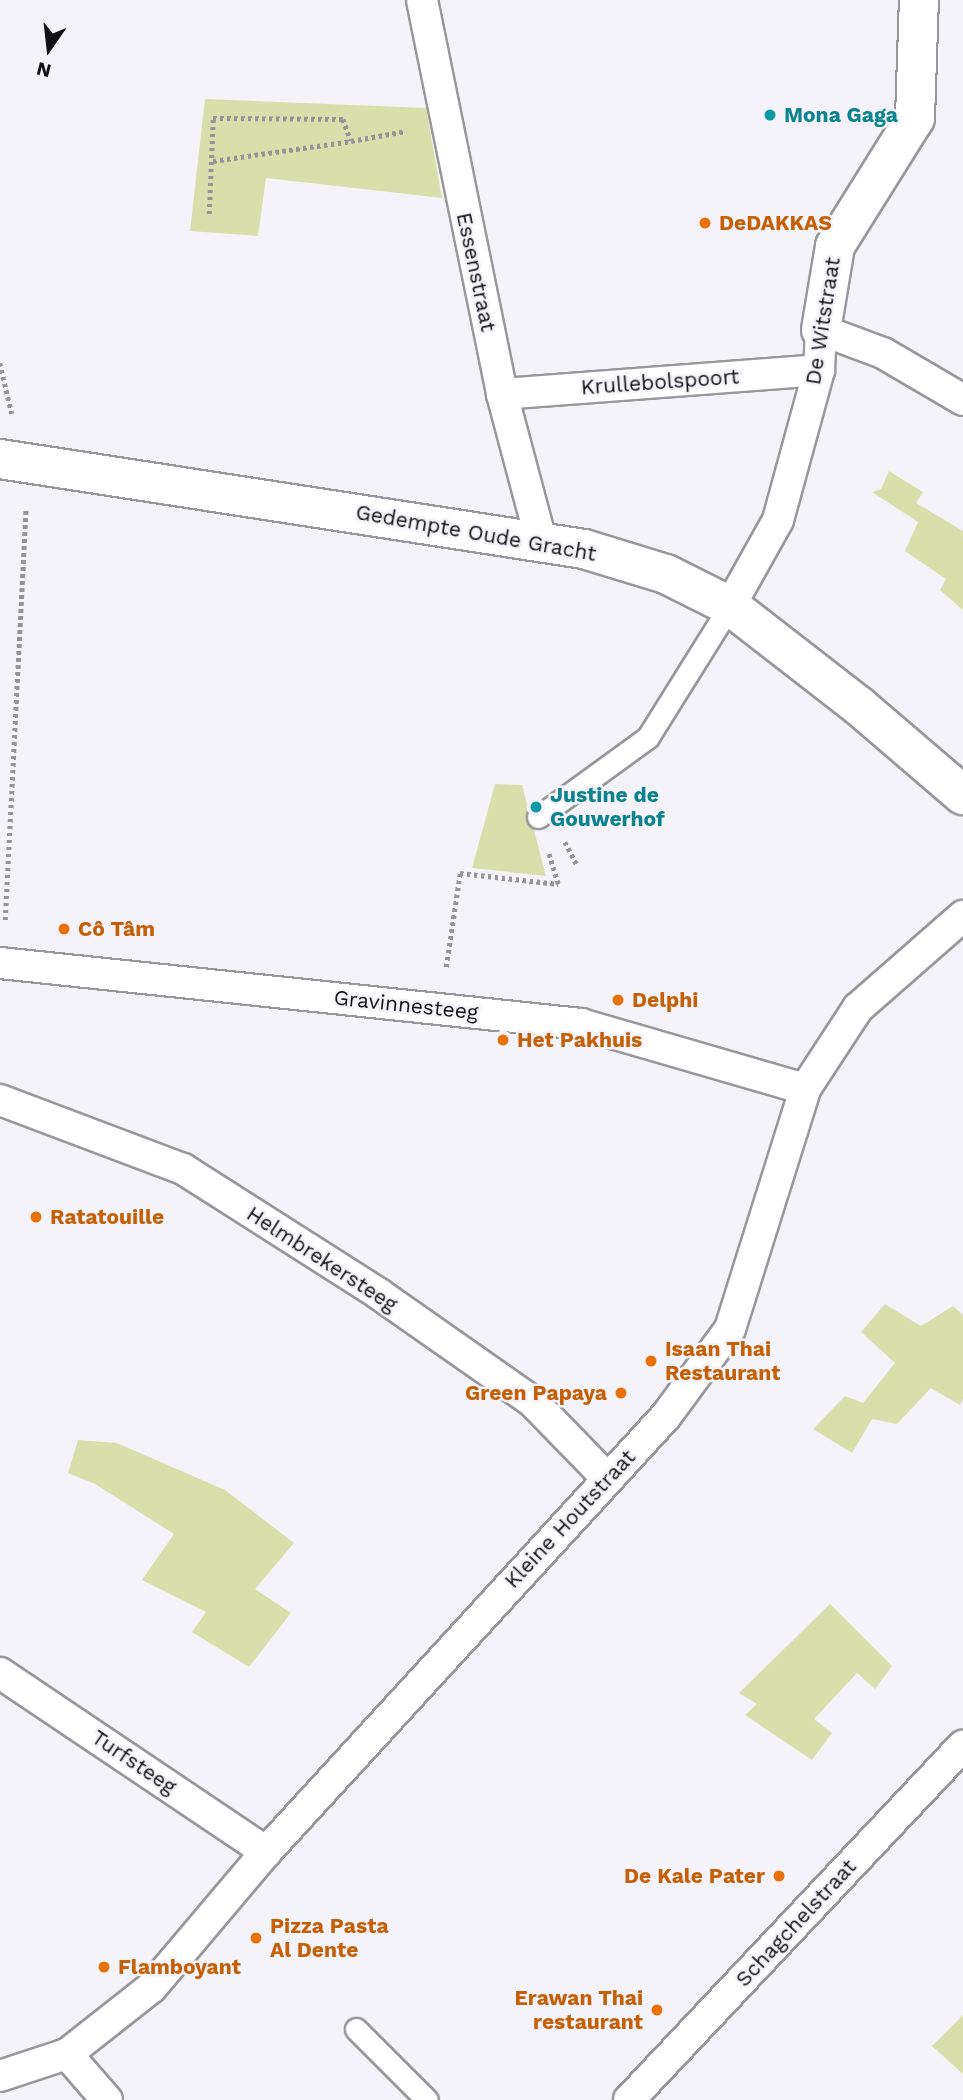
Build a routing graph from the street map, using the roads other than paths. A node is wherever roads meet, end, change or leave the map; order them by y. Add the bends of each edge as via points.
1 (422, 0) edge
2 (919, 0) edge
3 (821, 330) junction
4 (818, 370) junction
5 (502, 394) junction
6 (963, 400) edge
7 (10, 461) edge
8 (541, 541) junction
9 (730, 606) junction
10 (963, 795) edge
11 (538, 817) road end
12 (963, 916) edge
13 (1, 964) edge
14 (805, 1088) junction
15 (0, 1100) edge
16 (607, 1478) junction
17 (0, 1674) edge
18 (963, 1746) edge
19 (266, 1852) junction
20 (356, 2029) dead end
21 (66, 2054) junction
22 (0, 2076) edge
23 (107, 2100) edge
24 (427, 2100) edge
25 (629, 2100) edge

1 - 5 street, Essenstraat
2 - 3 street, De Witstraat via 915,118 835,246
3 - 4 street, De Witstraat
3 - 6 street via 883,353
4 - 5 street, Krullebolspoort
4 - 9 street, De Witstraat via 778,520
5 - 8 street, Essenstraat
7 - 8 street, Gedempte Oude Gracht
8 - 9 street, Gedempte Oude Gracht via 666,574
9 - 10 street, Gedempte Oude Gracht via 859,706
9 - 11 lane via 648,737
12 - 14 street, Kleine Houtstraat via 858,1008
13 - 14 street, Gravinnesteeg via 581,1024
14 - 16 street, Kleine Houtstraat via 730,1329 666,1416
15 - 16 street, Helmbrekersteeg via 183,1168 379,1294 533,1402
16 - 19 street, Kleine Houtstraat
17 - 19 street, Turfsteeg
18 - 25 street, Schagchelstraat
19 - 21 street, Kleine Houtstraat via 151,1988
20 - 24 lane
21 - 22 street, Kleine Houtstraat
21 - 23 street

